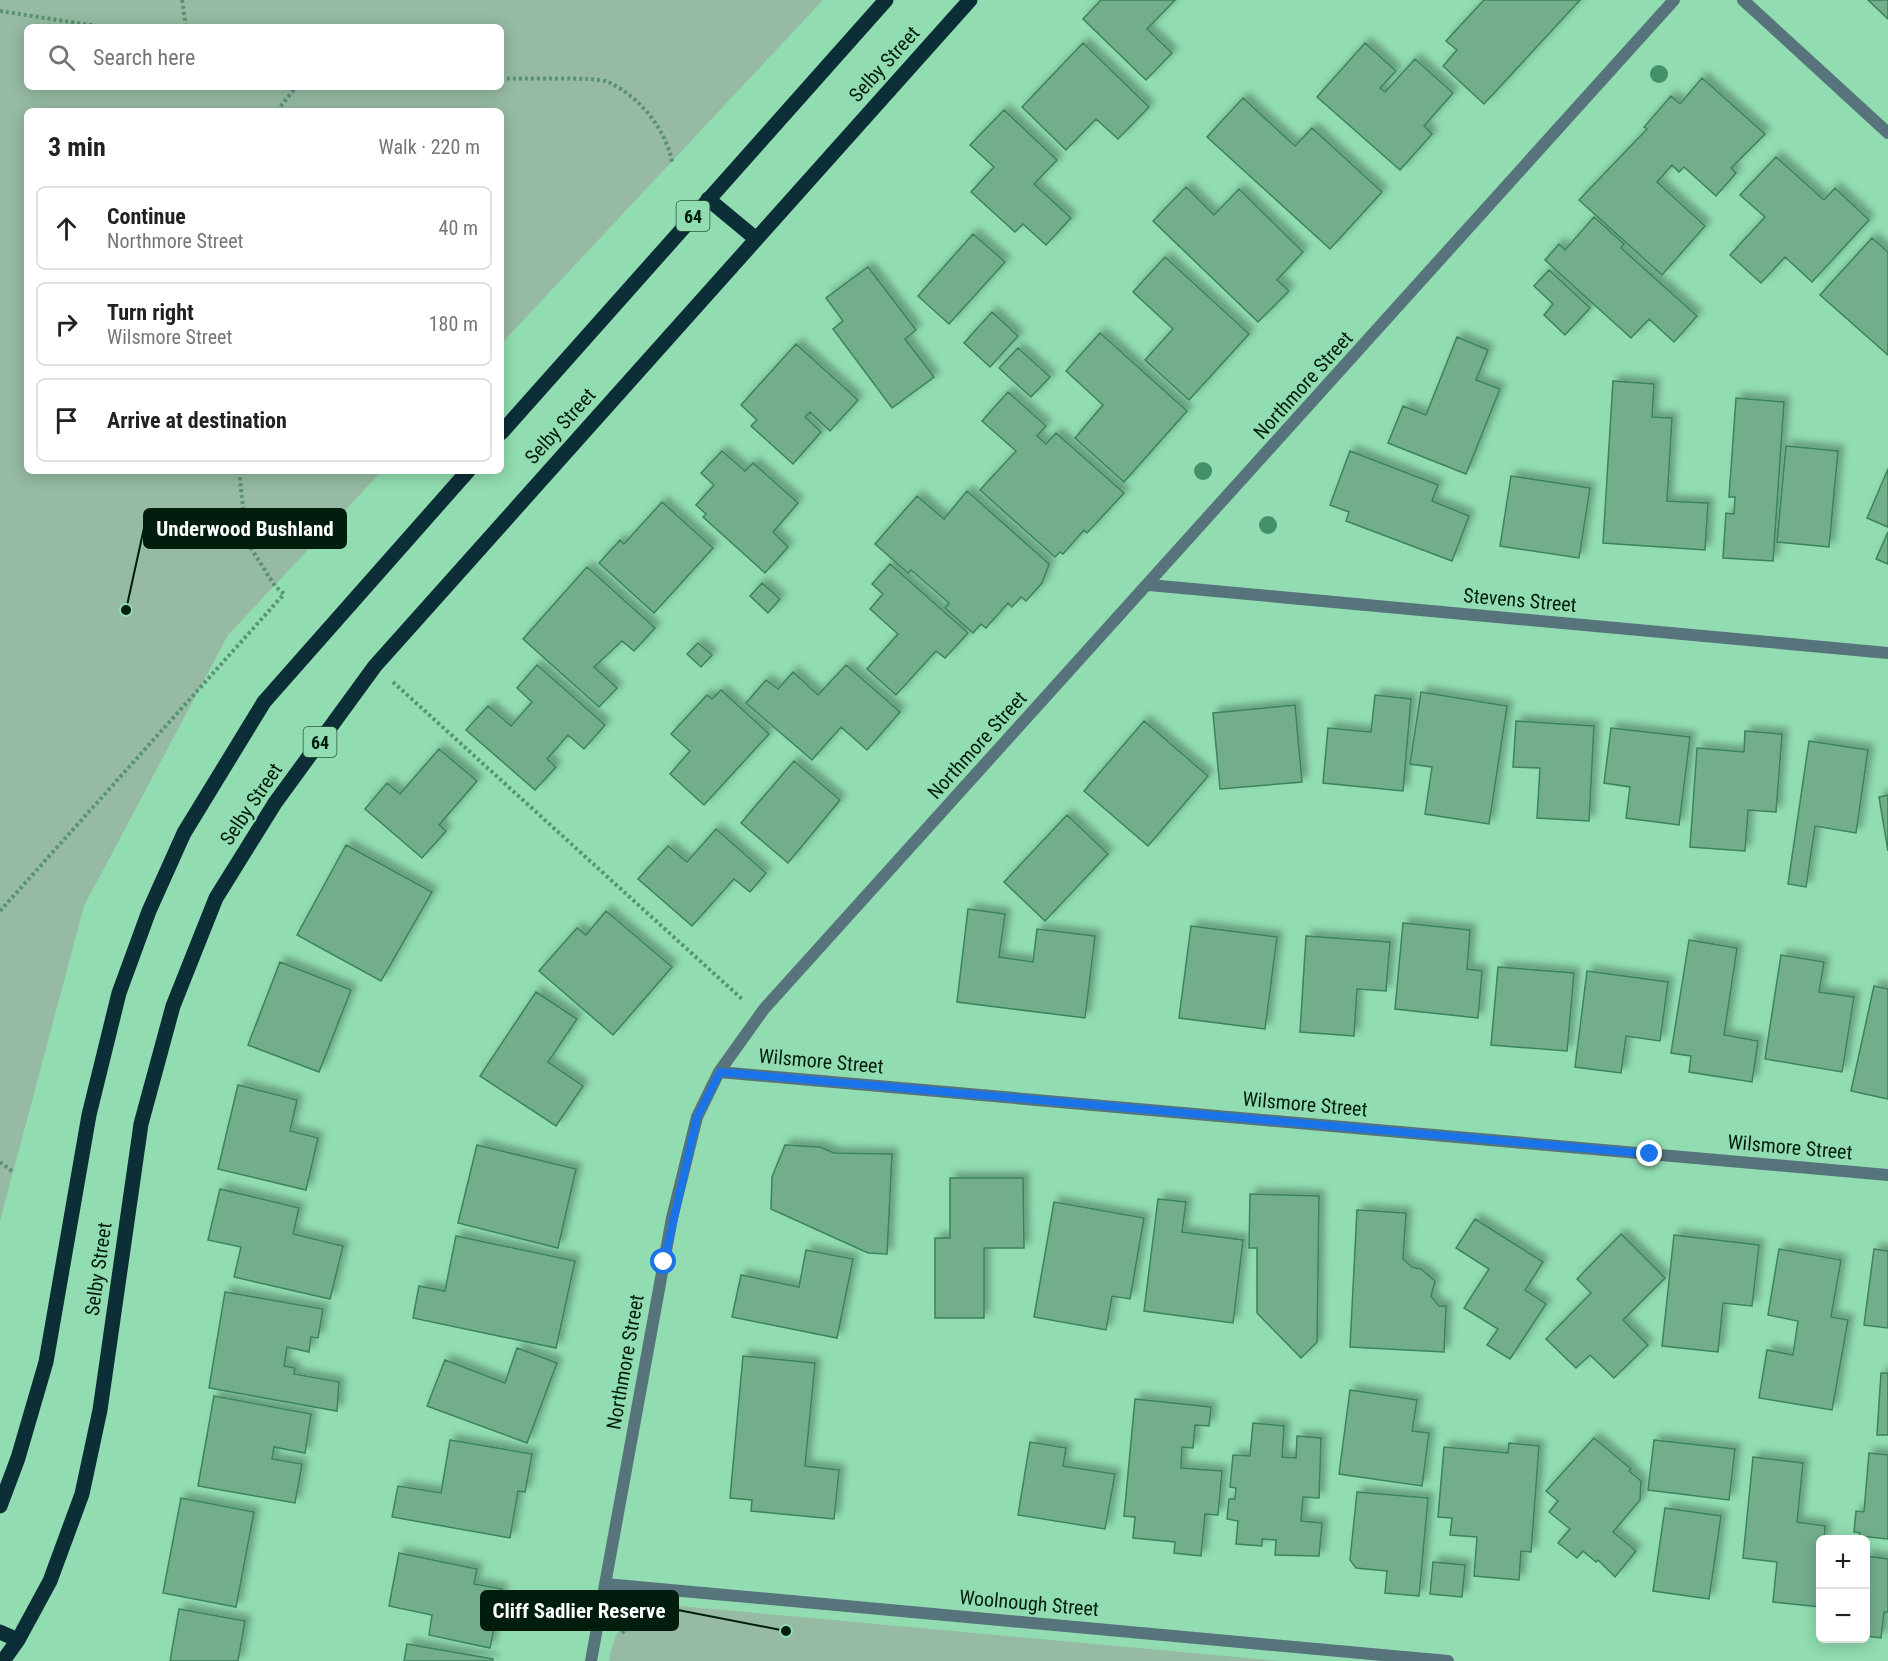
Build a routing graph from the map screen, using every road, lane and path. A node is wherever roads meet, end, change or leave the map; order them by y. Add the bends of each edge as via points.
1 (182, 0) edge
2 (886, 0) edge
3 (970, 0) edge
4 (1674, 0) edge
5 (1743, 0) edge
6 (0, 10) edge
7 (85, 24) edge
8 (186, 24) edge
9 (504, 78) edge
10 (294, 90) edge
11 (279, 108) edge
12 (1888, 134) edge
13 (672, 162) dead end
14 (708, 199) junction
15 (755, 238) junction
16 (504, 430) edge
17 (241, 474) edge
18 (465, 474) edge
19 (1149, 585) junction
20 (1888, 653) edge
21 (375, 666) junction
22 (0, 911) edge
23 (742, 999) dead end
24 (720, 1072) junction
25 (0, 1162) edge
26 (13, 1172) dead end
27 (1888, 1175) edge
28 (0, 1506) edge
29 (605, 1584) junction
30 (0, 1632) edge
31 (18, 1640) junction
32 (3, 1661) edge
33 (591, 1661) edge
34 (1448, 1661) edge

1 - 8 path
2 - 14 main road, Selby Street / 64
3 - 15 main road, Selby Street / 64
4 - 19 street, Northmore Street
5 - 12 street
6 - 7 path
9 - 13 path via 606,81 642,106 669,144
10 - 11 path
14 - 15 main road
14 - 16 main road, Selby Street / 64
15 - 21 main road, Selby Street / 64
17 - 22 path via 248,542 274,585 284,594
18 - 28 main road, Selby Street via 264,702 184,833 149,911 119,993 89,1115 46,1362
19 - 20 street, Stevens Street
19 - 24 street, Northmore Street via 764,1009
21 - 23 path
21 - 31 main road, Selby Street / 64 via 275,803 216,898 173,1006 141,1124 100,1410 82,1494 50,1581
24 - 27 street, Wilsmore Street
24 - 29 street, Northmore Street via 697,1117 672,1218
25 - 26 path
29 - 33 street, Northmore Street
29 - 34 street, Woolnough Street
30 - 31 main road
31 - 32 main road, Selby Street / 64

